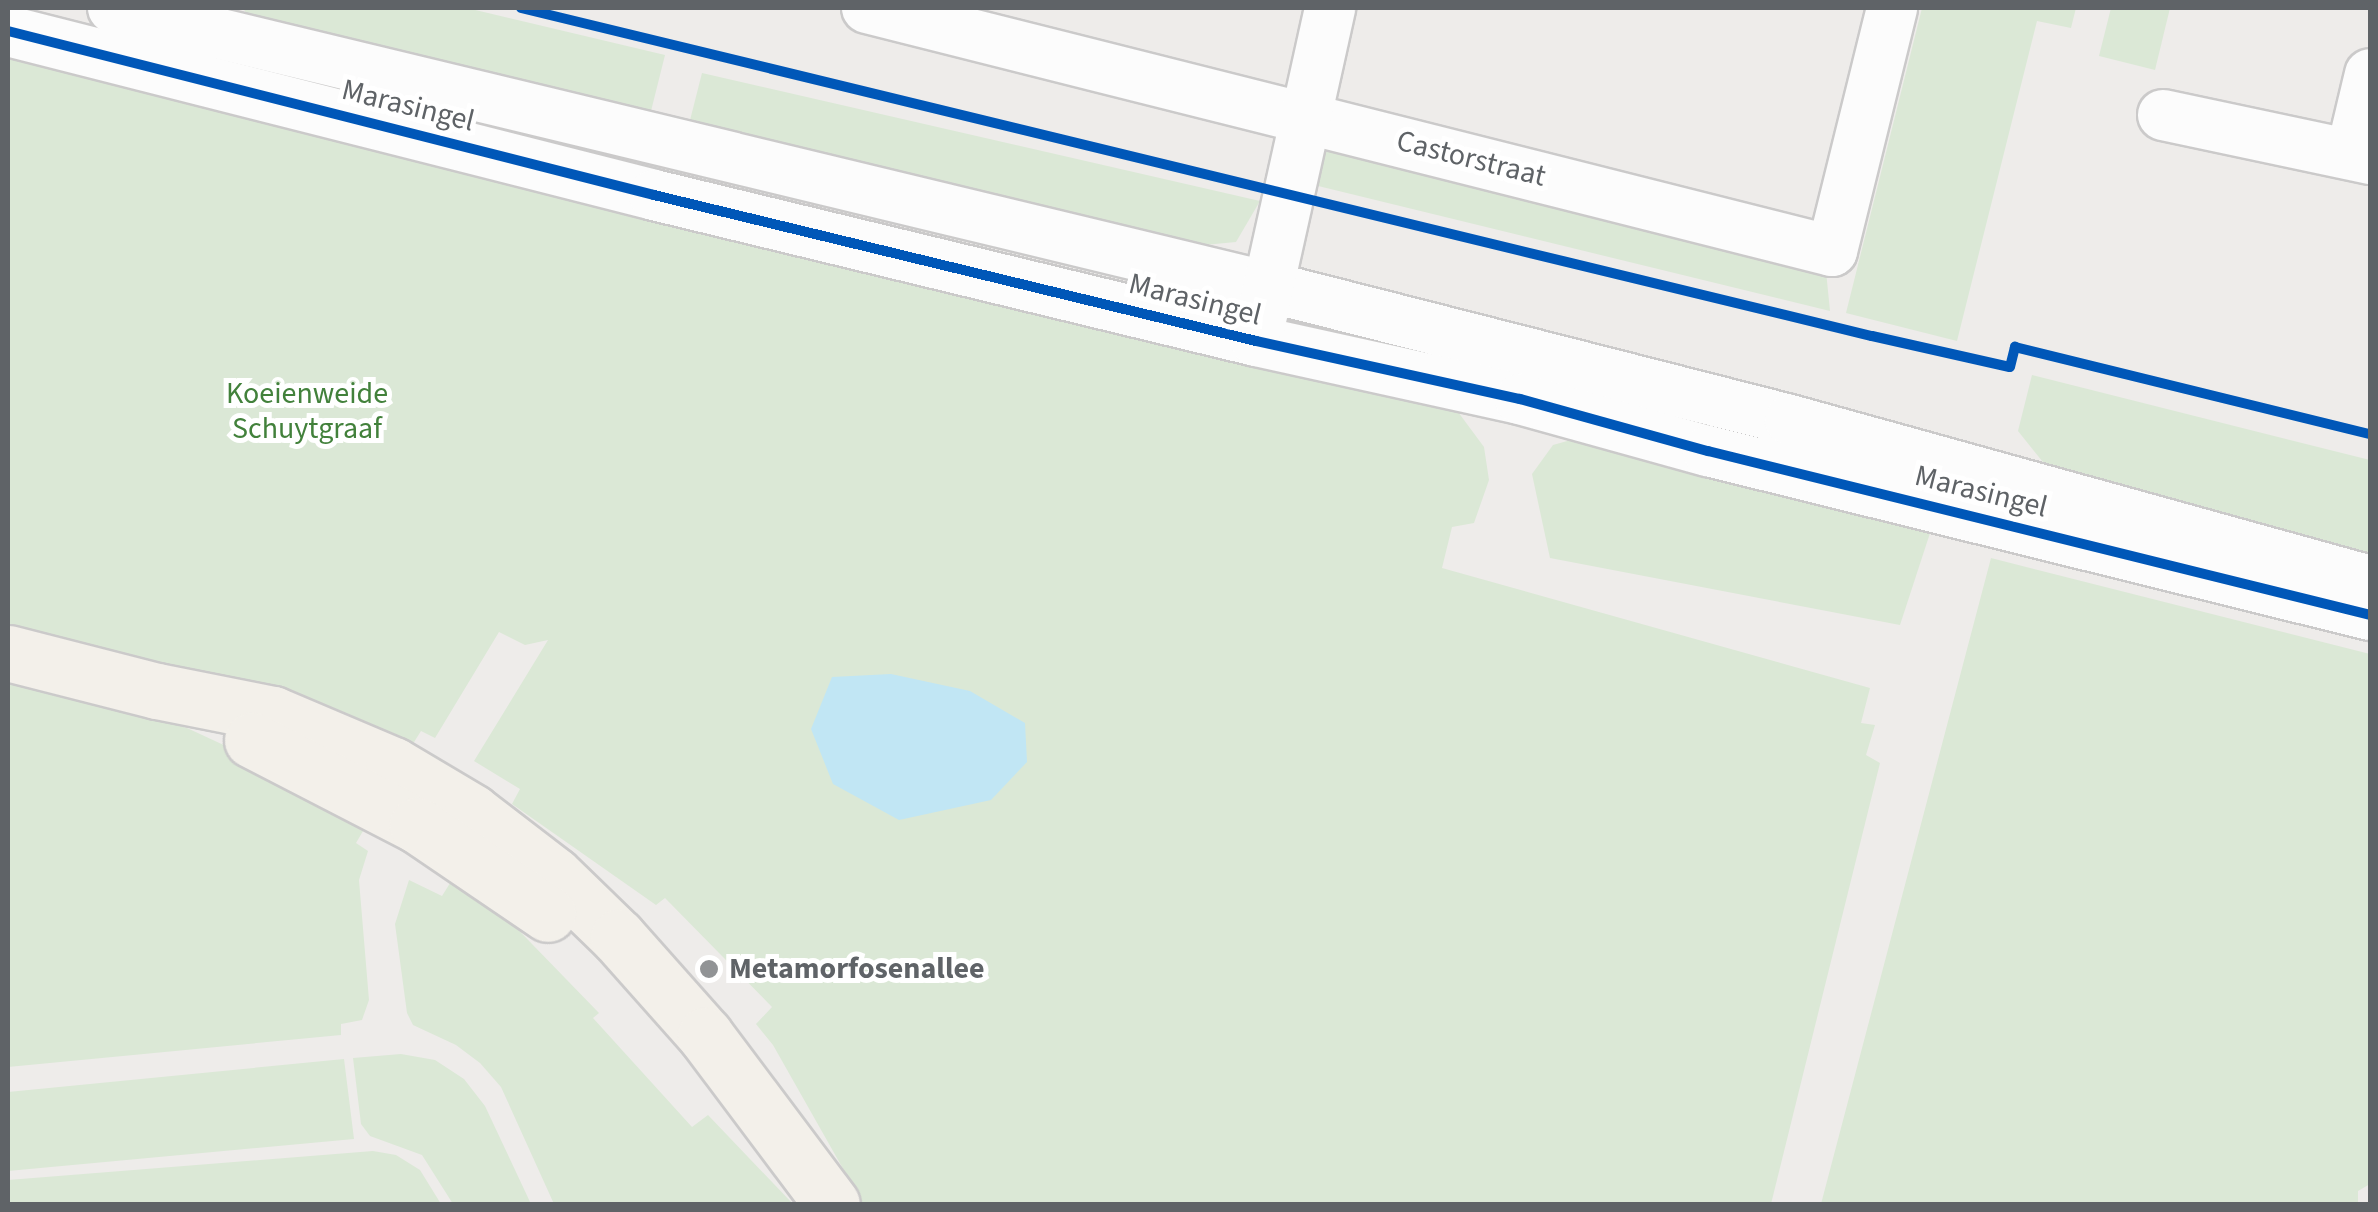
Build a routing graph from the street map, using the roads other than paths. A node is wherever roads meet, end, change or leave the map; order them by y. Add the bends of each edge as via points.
1 (112, 8) edge
2 (867, 8) edge
3 (1330, 8) edge
4 (1892, 8) edge
5 (189, 17) edge
6 (8, 32) edge
7 (2370, 74) edge
8 (177, 75) junction
9 (2163, 115) dead end
10 (1304, 116) junction
11 (2360, 157) edge
12 (1269, 287) junction
13 (1256, 341) junction
14 (2370, 581) edge
15 (2370, 616) edge
16 (8, 653) edge
17 (832, 1204) edge

1 - 5 street, Marasingel
2 - 10 street, Castorstraat
3 - 10 street
4 - 10 street, Castorstraat via 1832,251
5 - 8 street
5 - 12 street, Marasingel
6 - 8 street, Marasingel
7 - 11 street
8 - 13 street, Marasingel
9 - 11 street
10 - 12 street
12 - 13 street
12 - 14 street, Marasingel via 1790,420
13 - 15 street, Marasingel via 1520,399
16 - 17 main road via 157,692 416,825 534,904 704,1034

